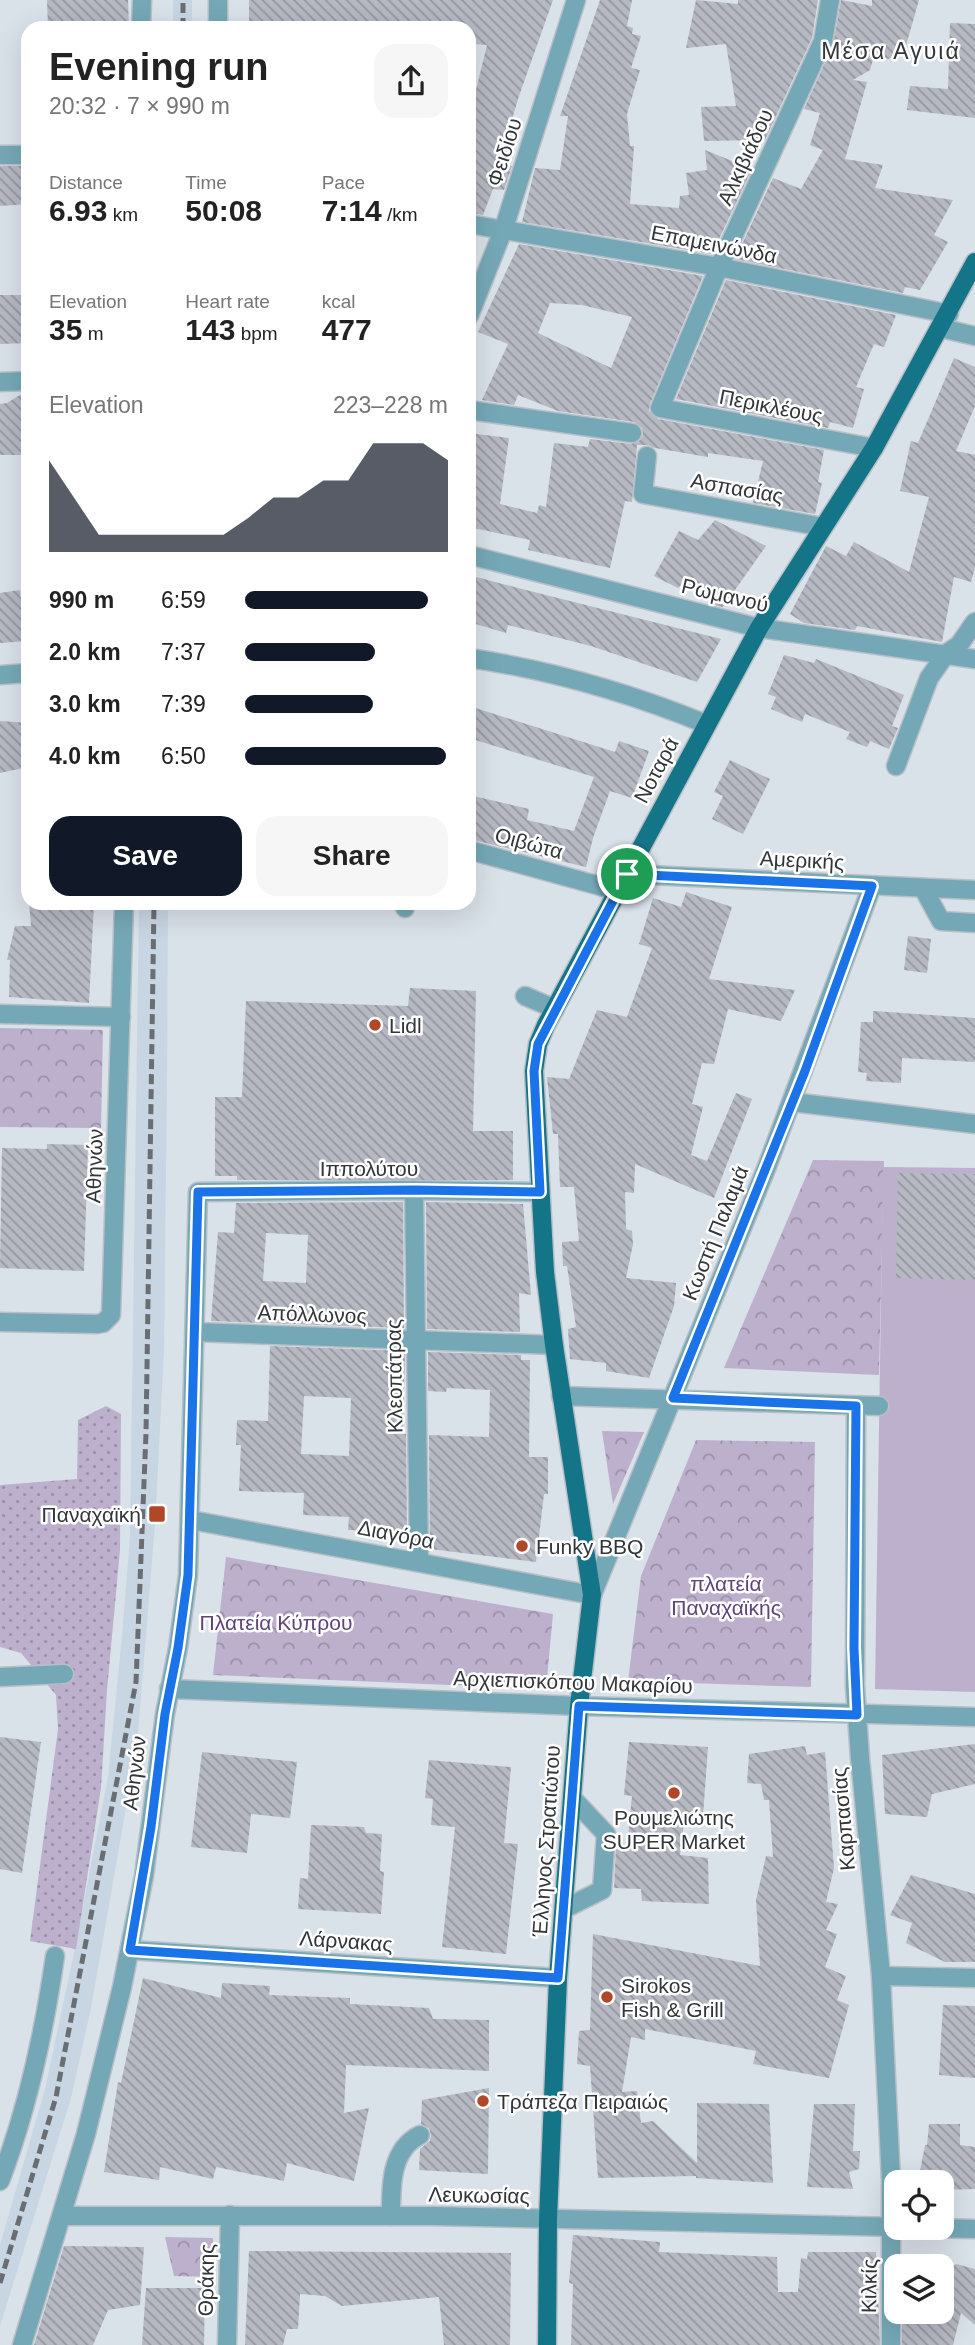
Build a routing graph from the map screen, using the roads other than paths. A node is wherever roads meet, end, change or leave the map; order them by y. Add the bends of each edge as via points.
1 (142, 0) edge
2 (218, 0) edge
3 (576, 0) edge
4 (830, 0) edge
5 (141, 21) edge
6 (218, 21) edge
7 (0, 155) edge
8 (21, 155) edge
9 (476, 225) edge
10 (504, 228) junction
11 (975, 262) edge
12 (719, 267) junction
13 (476, 298) edge
14 (945, 321) junction
15 (975, 336) edge
16 (21, 381) edge
17 (0, 382) edge
18 (660, 408) joint
19 (476, 411) edge
20 (632, 433) dead end
21 (874, 448) junction
22 (647, 456) dead end
23 (823, 527) junction
24 (476, 557) edge
25 (975, 622) edge
26 (760, 628) junction
27 (946, 654) junction
28 (476, 659) edge
29 (975, 659) edge
30 (21, 674) edge
31 (0, 675) edge
32 (706, 724) junction
33 (896, 766) dead end
34 (476, 852) edge
35 (627, 874) junction
36 (872, 886) junction
37 (923, 888) junction
38 (975, 890) edge
39 (618, 891) junction
40 (124, 910) edge
41 (975, 923) edge
42 (525, 996) dead end
43 (555, 1009) junction
44 (0, 1014) edge
45 (121, 1017) junction
46 (792, 1102) junction
47 (975, 1124) edge
48 (414, 1190) junction
49 (198, 1192) joint
50 (540, 1192) junction
51 (0, 1322) edge
52 (195, 1332) junction
53 (416, 1341) junction
54 (554, 1345) junction
55 (561, 1396) junction
56 (673, 1398) junction
57 (856, 1406) junction
58 (879, 1406) dead end
59 (191, 1520) junction
60 (419, 1562) junction
61 (592, 1595) junction
62 (64, 1674) dead end
63 (0, 1677) edge
64 (169, 1689) junction
65 (579, 1706) junction
66 (857, 1715) junction
67 (975, 1717) edge
68 (573, 1799) junction
69 (564, 1909) junction
70 (130, 1950) junction
71 (55, 1956) dead end
72 (881, 1976) junction
73 (558, 1978) junction
74 (975, 1978) edge
75 (421, 2135) dead end
76 (891, 2170) edge
77 (0, 2181) edge
78 (62, 2216) junction
79 (230, 2216) junction
80 (391, 2216) junction
81 (548, 2219) junction
82 (884, 2227) edge
83 (954, 2230) edge
84 (972, 2232) edge
85 (894, 2240) edge
86 (22, 2345) edge
87 (227, 2345) edge
88 (547, 2345) edge
89 (891, 2345) edge

1 - 5 street
2 - 6 street
3 - 10 street, Φειδίου
4 - 12 street, Αλκιβιάδου via 823,41
7 - 8 street
9 - 10 street, Επαμεινώνδα
10 - 12 street, Επαμεινώνδα
10 - 13 street, Φειδίου
11 - 14 main road, Νοταρά
12 - 14 street, Επαμεινώνδα
12 - 18 street, Αλκιβιάδου
14 - 15 street, Επαμεινώνδα
14 - 21 main road, Νοταρά
16 - 17 street
18 - 21 street, Περικλέους
19 - 20 street
21 - 23 main road, Νοταρά
22 - 23 street, Ασπασίας via 643,494
23 - 26 main road, Νοταρά
24 - 26 street, Ρωμανού
25 - 27 street via 959,645
26 - 27 street, Ρωμανού
26 - 32 main road, Νοταρά
27 - 29 street, Ρωμανού
27 - 33 street via 929,678
28 - 32 street via 593,685
30 - 31 street
32 - 35 main road, Νοταρά
34 - 39 street, Οιβώτα
35 - 36 street, Αμερικής
35 - 39 main road, Νοταρά
36 - 37 street, Αμερικής
36 - 46 street, Κωστή Παλαμά
37 - 38 street, Αμερικής
37 - 41 street via 941,921
39 - 43 main road, Νοταρά
40 - 45 street, Αθηνών
42 - 43 street
43 - 50 main road, Νοταρά via 535,1061
44 - 45 street
45 - 51 street, Αθηνών via 111,1315 97,1324
46 - 47 street
46 - 56 street, Κωστή Παλαμά
48 - 49 street, Ιππολύτου
48 - 50 street, Ιππολύτου
48 - 53 street, Κλεοπάτρας
49 - 52 street, Αθηνών
50 - 54 main road, Νοταρά
52 - 53 street, Απόλλωνος
52 - 59 street, Αθηνών
53 - 54 street, Απόλλωνος
53 - 60 street, Κλεοπάτρας
54 - 55 main road, Έλληνος Στρατιώτου
55 - 56 street
55 - 61 main road, Έλληνος Στρατιώτου
56 - 57 street
56 - 61 street, Κωστή Παλαμά
57 - 58 street
57 - 66 street, Καρπασίας
59 - 60 street, Διαγόρα
59 - 64 street, Αθηνών via 182,1622
60 - 61 street, Διαγόρα
61 - 65 main road, Έλληνος Στρατιώτου
62 - 63 street
64 - 65 street, Αρχιεπισκόπου Μακαρίου
64 - 70 street, Αθηνών
65 - 66 street, Αρχιεπισκόπου Μακαρίου
65 - 68 main road, Έλληνος Στρατιώτου
66 - 67 street, Αρχιεπισκόπου Μακαρίου
66 - 72 street, Καρπασίας
68 - 69 main road, Έλληνος Στρατιώτου
68 - 69 street via 606,1834 603,1890
69 - 73 main road, Έλληνος Στρατιώτου
70 - 73 street, Λάρνακας
70 - 78 street, Αθηνών
71 - 77 street via 33,2077
72 - 74 street
72 - 76 street, Καρπασίας
73 - 81 main road, Έλληνος Στρατιώτου
75 - 80 street via 401,2152 391,2178
78 - 79 street, Λευκωσίας
78 - 86 street, Αθηνών
79 - 80 street, Λευκωσίας
79 - 87 street, Θράκης
80 - 81 street, Λευκωσίας
81 - 82 street, Λευκωσίας
81 - 88 main road, Έλληνος Στρατιώτου
83 - 84 street
85 - 89 street, Κιλκίς

